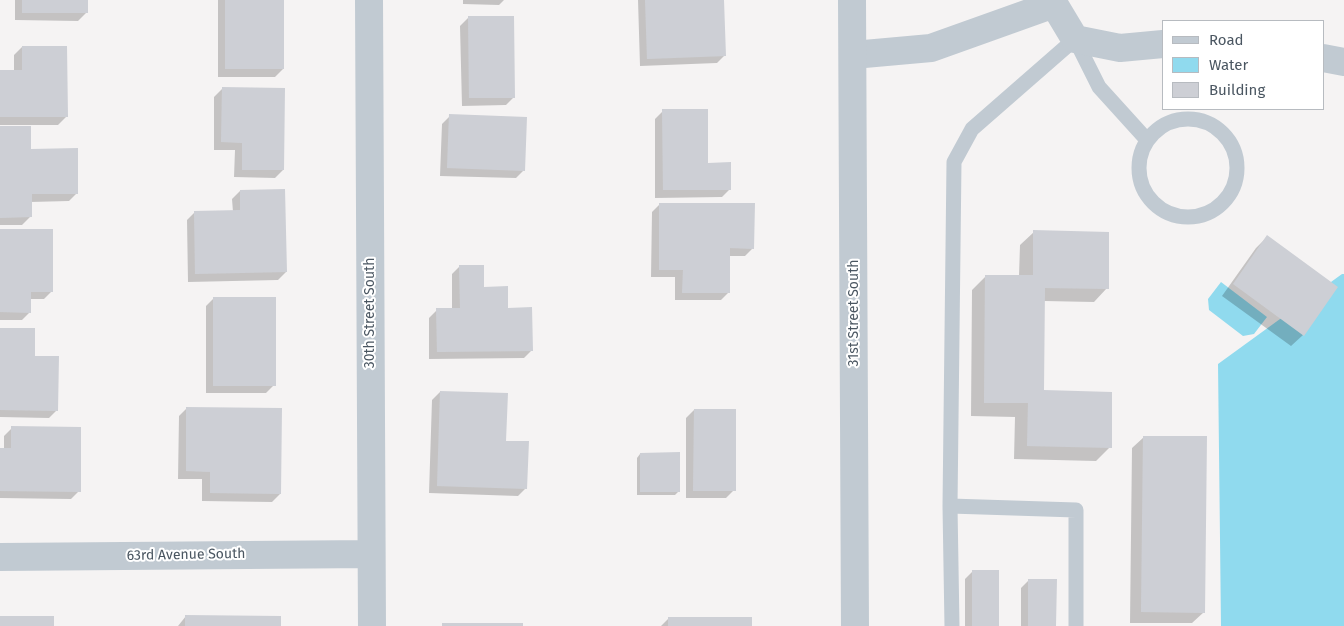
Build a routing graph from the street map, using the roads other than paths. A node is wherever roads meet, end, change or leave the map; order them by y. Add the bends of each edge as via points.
1 (369, 0) edge
2 (852, 0) edge
3 (1046, 2) edge
4 (1075, 39) junction
5 (1162, 44) edge
6 (853, 55) junction
7 (1324, 58) edge
8 (1344, 62) edge
9 (1147, 140) junction
10 (950, 506) junction
11 (371, 554) junction
12 (0, 557) edge
13 (372, 626) edge
14 (855, 626) edge
15 (952, 626) edge
16 (1076, 626) edge

1 - 11 street, 30th Street South
2 - 6 street, 31st Street South
3 - 4 street
3 - 6 street via 931,48
4 - 5 street via 1120,48
4 - 9 lane via 1099,87
4 - 10 lane via 972,129 954,162
6 - 14 street, 31st Street South
7 - 8 street
9 - 9 lane via 1158,129 1187,119 1202,121 1216,128 1228,139 1237,168 1227,199 1214,210 1198,216 1182,217 1165,212 1152,202 1143,188 1139,172 1140,155
10 - 15 lane
10 - 16 lane via 1076,510
11 - 12 street, 63rd Avenue South
11 - 13 street, 30th Street South

